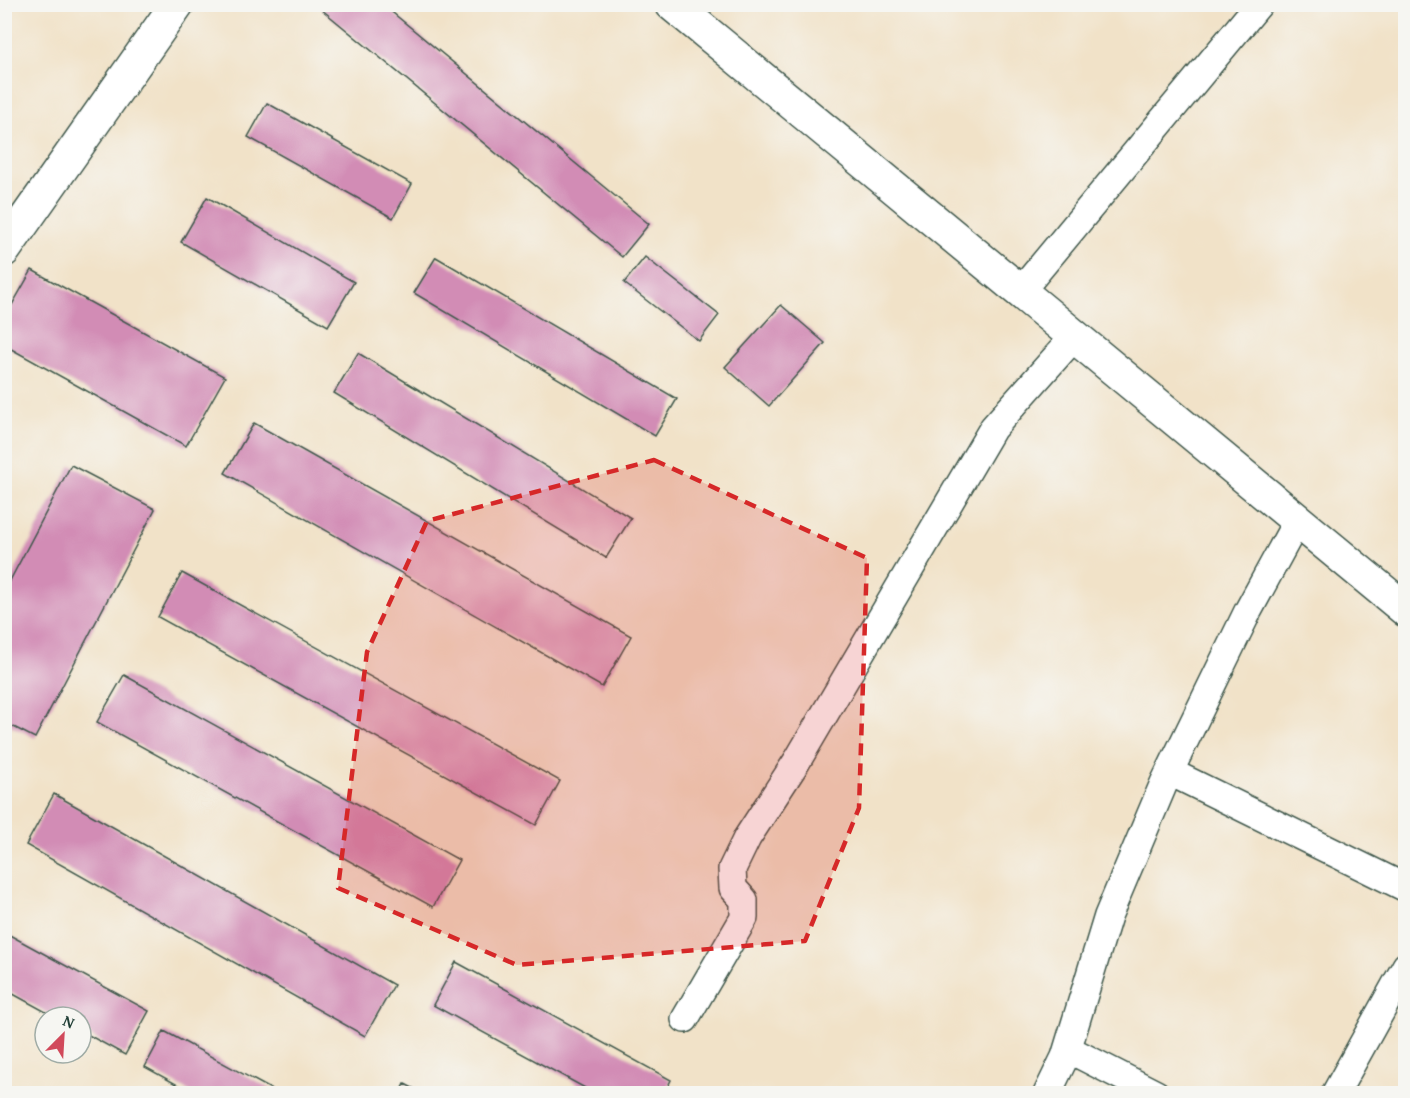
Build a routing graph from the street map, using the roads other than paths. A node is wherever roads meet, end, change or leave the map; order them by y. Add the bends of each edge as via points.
1 (177, 4) edge
2 (672, 4) edge
3 (1259, 4) edge
4 (4, 250) edge
5 (1020, 292) junction
6 (1074, 337) junction
7 (1297, 521) junction
8 (1406, 610) edge
9 (1170, 772) junction
10 (1406, 888) edge
11 (1406, 966) edge
12 (685, 1020) dead end
13 (1068, 1049) junction
14 (1047, 1094) edge
15 (1156, 1094) edge
16 (1335, 1094) edge

1 - 4 street
2 - 5 street
3 - 5 street
5 - 6 street
6 - 7 street
6 - 12 street via 993,428 797,761 747,838 732,869 733,888 744,900 744,918
7 - 8 street
7 - 9 street via 1248,611
9 - 10 street
9 - 13 street via 1108,916
11 - 16 street
13 - 14 street
13 - 15 street

